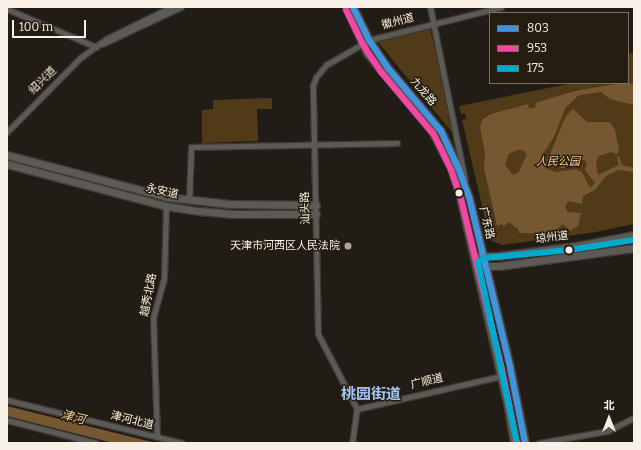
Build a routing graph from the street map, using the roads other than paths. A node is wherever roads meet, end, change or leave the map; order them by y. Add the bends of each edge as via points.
1 (171, 7) edge
2 (181, 7) edge
3 (346, 7) edge
4 (353, 7) edge
5 (430, 7) edge
6 (501, 7) edge
7 (7, 9) edge
8 (434, 23) junction
9 (369, 40) junction
10 (362, 44) junction
11 (96, 47) junction
12 (7, 132) edge
13 (397, 143) dead end
14 (313, 144) junction
15 (7, 155) edge
16 (7, 164) edge
17 (459, 194) joint
18 (469, 197) junction
19 (189, 200) junction
20 (316, 205) junction
21 (166, 206) junction
22 (316, 214) junction
23 (634, 235) edge
24 (634, 248) edge
25 (472, 254) junction
26 (483, 256) junction
27 (475, 264) junction
28 (485, 266) junction
29 (501, 376) junction
30 (7, 400) edge
31 (357, 409) junction
32 (634, 418) edge
33 (7, 420) edge
34 (157, 437) junction
35 (96, 443) edge
36 (182, 443) edge
37 (352, 443) edge
38 (514, 443) edge
39 (525, 443) edge
40 (539, 443) edge

1 - 11 street, 绍兴道
2 - 11 street, 绍兴道
3 - 10 main road, 九龙路
4 - 9 main road, 九龙路
5 - 8 street, 广东路
6 - 8 street, 徽州道
7 - 11 street
8 - 9 street, 徽州道
8 - 18 street, 广东路
9 - 10 street, 汕头路
9 - 18 main road, 九龙路 via 388,68 441,131
10 - 14 street, 汕头路 via 326,66 316,77 311,90
10 - 17 main road, 九龙路 via 383,74 432,131 451,168
11 - 12 street, 绍兴道 via 80,58
13 - 14 street
14 - 19 street via 191,147
14 - 20 street, 汕头路
15 - 19 main road, 永安道 via 155,194
16 - 21 main road, 永安道
17 - 25 main road, 广东路
18 - 26 main road, 广东路
19 - 20 main road, 永安道 via 264,205
20 - 22 street, 汕头路
21 - 22 main road, 永安道 via 233,214
21 - 34 street, 越秀北路 via 164,278 153,318
22 - 31 street, 汕头路 via 318,334
23 - 26 main road, 琼州道 via 599,243
24 - 28 main road, 琼州道 via 570,258
25 - 26 main road, 琼州道
25 - 27 main road, 广东路
26 - 28 main road, 广东路
27 - 28 main road
27 - 29 main road, 广东路
28 - 39 main road, 广东路
29 - 31 street, 广顺道
29 - 38 main road, 广东路
30 - 34 street, 津河北道
31 - 37 street
32 - 40 street via 607,431
33 - 35 street
34 - 36 street, 津河北道

